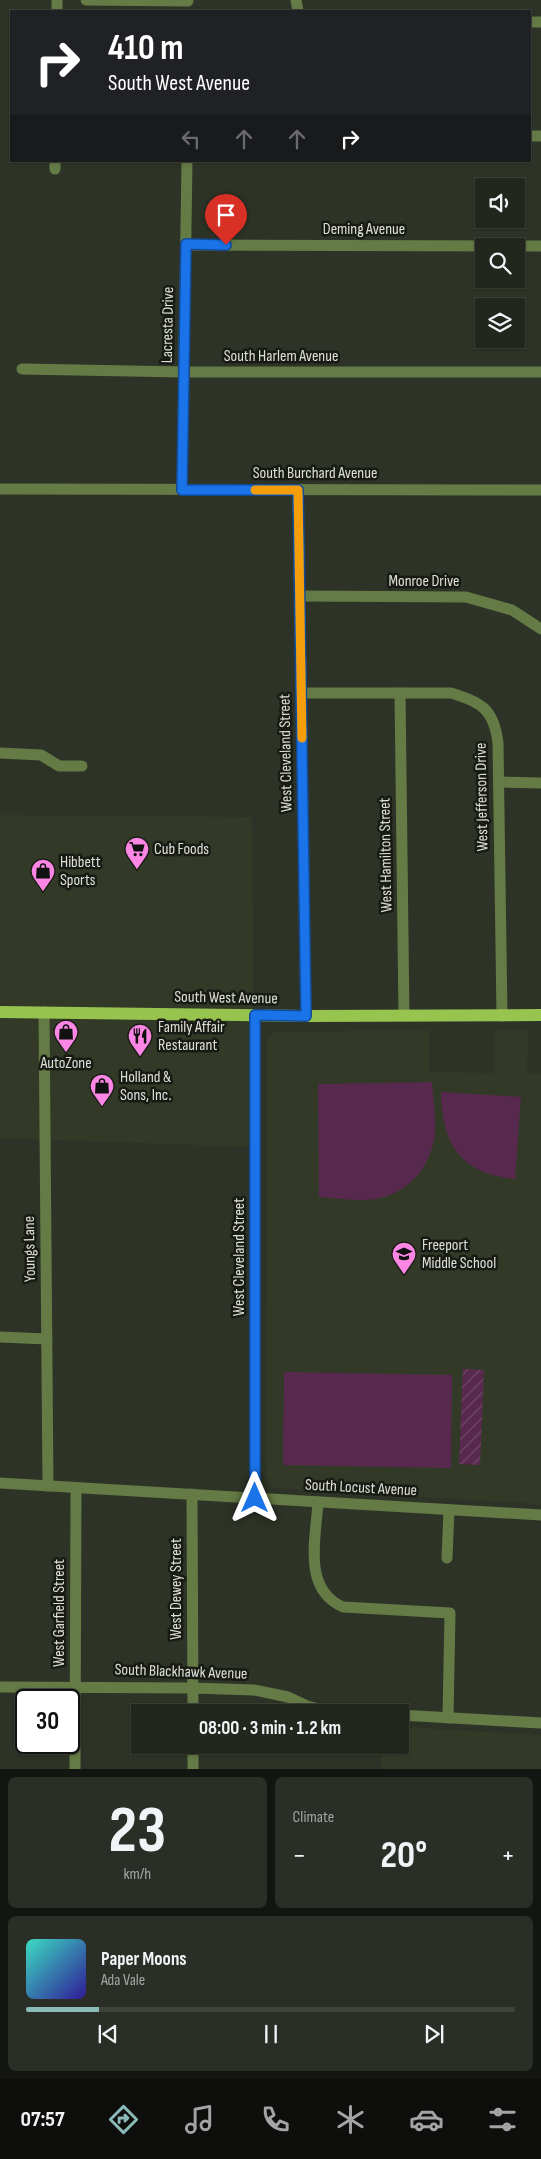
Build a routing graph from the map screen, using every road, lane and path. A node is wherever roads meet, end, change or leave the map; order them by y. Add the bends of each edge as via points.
1 (86, 0) edge
2 (188, 4) edge
3 (187, 162) edge
4 (186, 244) junction
5 (541, 246) edge
6 (22, 369) dead end
7 (184, 372) junction
8 (541, 372) edge
9 (0, 489) edge
10 (182, 490) junction
11 (298, 490) junction
12 (541, 490) edge
13 (300, 596) junction
14 (541, 629) edge
15 (302, 693) junction
16 (400, 693) junction
17 (0, 753) edge
18 (82, 766) dead end
19 (499, 782) junction
20 (541, 782) edge
21 (0, 1012) edge
22 (44, 1012) junction
23 (255, 1015) junction
24 (541, 1015) edge
25 (306, 1016) junction
26 (404, 1016) junction
27 (502, 1016) junction
28 (0, 1336) edge
29 (47, 1339) junction
30 (0, 1483) edge
31 (48, 1486) junction
32 (76, 1488) junction
33 (192, 1494) junction
34 (255, 1498) junction
35 (318, 1502) junction
36 (449, 1510) junction
37 (541, 1515) edge
38 (447, 1558) dead end
39 (75, 1686) junction
40 (0, 1687) edge
41 (193, 1688) junction
42 (193, 1704) edge
43 (303, 1704) edge
44 (409, 1716) edge
45 (448, 1718) junction
46 (541, 1723) edge
47 (193, 1754) edge
48 (75, 1769) edge
49 (193, 1769) edge

1 - 2 street
3 - 4 street, Lacresta Drive
4 - 5 street, Deming Avenue
4 - 7 street, Lacresta Drive
6 - 7 street, South Harlem Avenue
7 - 8 street, South Harlem Avenue
7 - 10 street, Lacresta Drive
9 - 10 street, South Burchard Avenue
10 - 11 street, South Burchard Avenue
11 - 12 street, South Burchard Avenue
11 - 13 street, West Cleveland Street
13 - 14 street, Monroe Drive via 466,597 512,610
13 - 15 street, West Cleveland Street
15 - 16 street, West Jefferson Drive
15 - 25 street, West Cleveland Street
16 - 19 street, West Jefferson Drive via 451,693 472,699 487,710 496,726
16 - 26 street, West Hamilton Street
17 - 18 street via 41,755 59,766
19 - 20 street
19 - 27 street, West Jefferson Drive
21 - 22 main road, South West Avenue
22 - 23 main road, South West Avenue
22 - 29 street, Youngs Lane
23 - 25 main road, South West Avenue
23 - 34 street, West Cleveland Street
24 - 27 main road, South West Avenue
25 - 26 main road, South West Avenue
26 - 27 main road, South West Avenue
28 - 29 street
29 - 31 street, Youngs Lane
30 - 31 street, South Locust Avenue
31 - 32 street, South Locust Avenue
32 - 33 street, South Locust Avenue
32 - 39 street, West Garfield Street
33 - 34 street, South Locust Avenue
33 - 41 street, West Dewey Street
34 - 35 street, South Locust Avenue
35 - 36 street, South Locust Avenue
35 - 45 street via 315,1568 317,1582 332,1602 343,1607 450,1614
36 - 37 street, South Locust Avenue
36 - 38 street
39 - 40 street, South Blackhawk Avenue
39 - 41 street, South Blackhawk Avenue
39 - 48 street, West Garfield Street
41 - 42 street, West Dewey Street
41 - 43 street, South Blackhawk Avenue via 254,1690 288,1697
44 - 45 street
45 - 46 street
47 - 49 street

